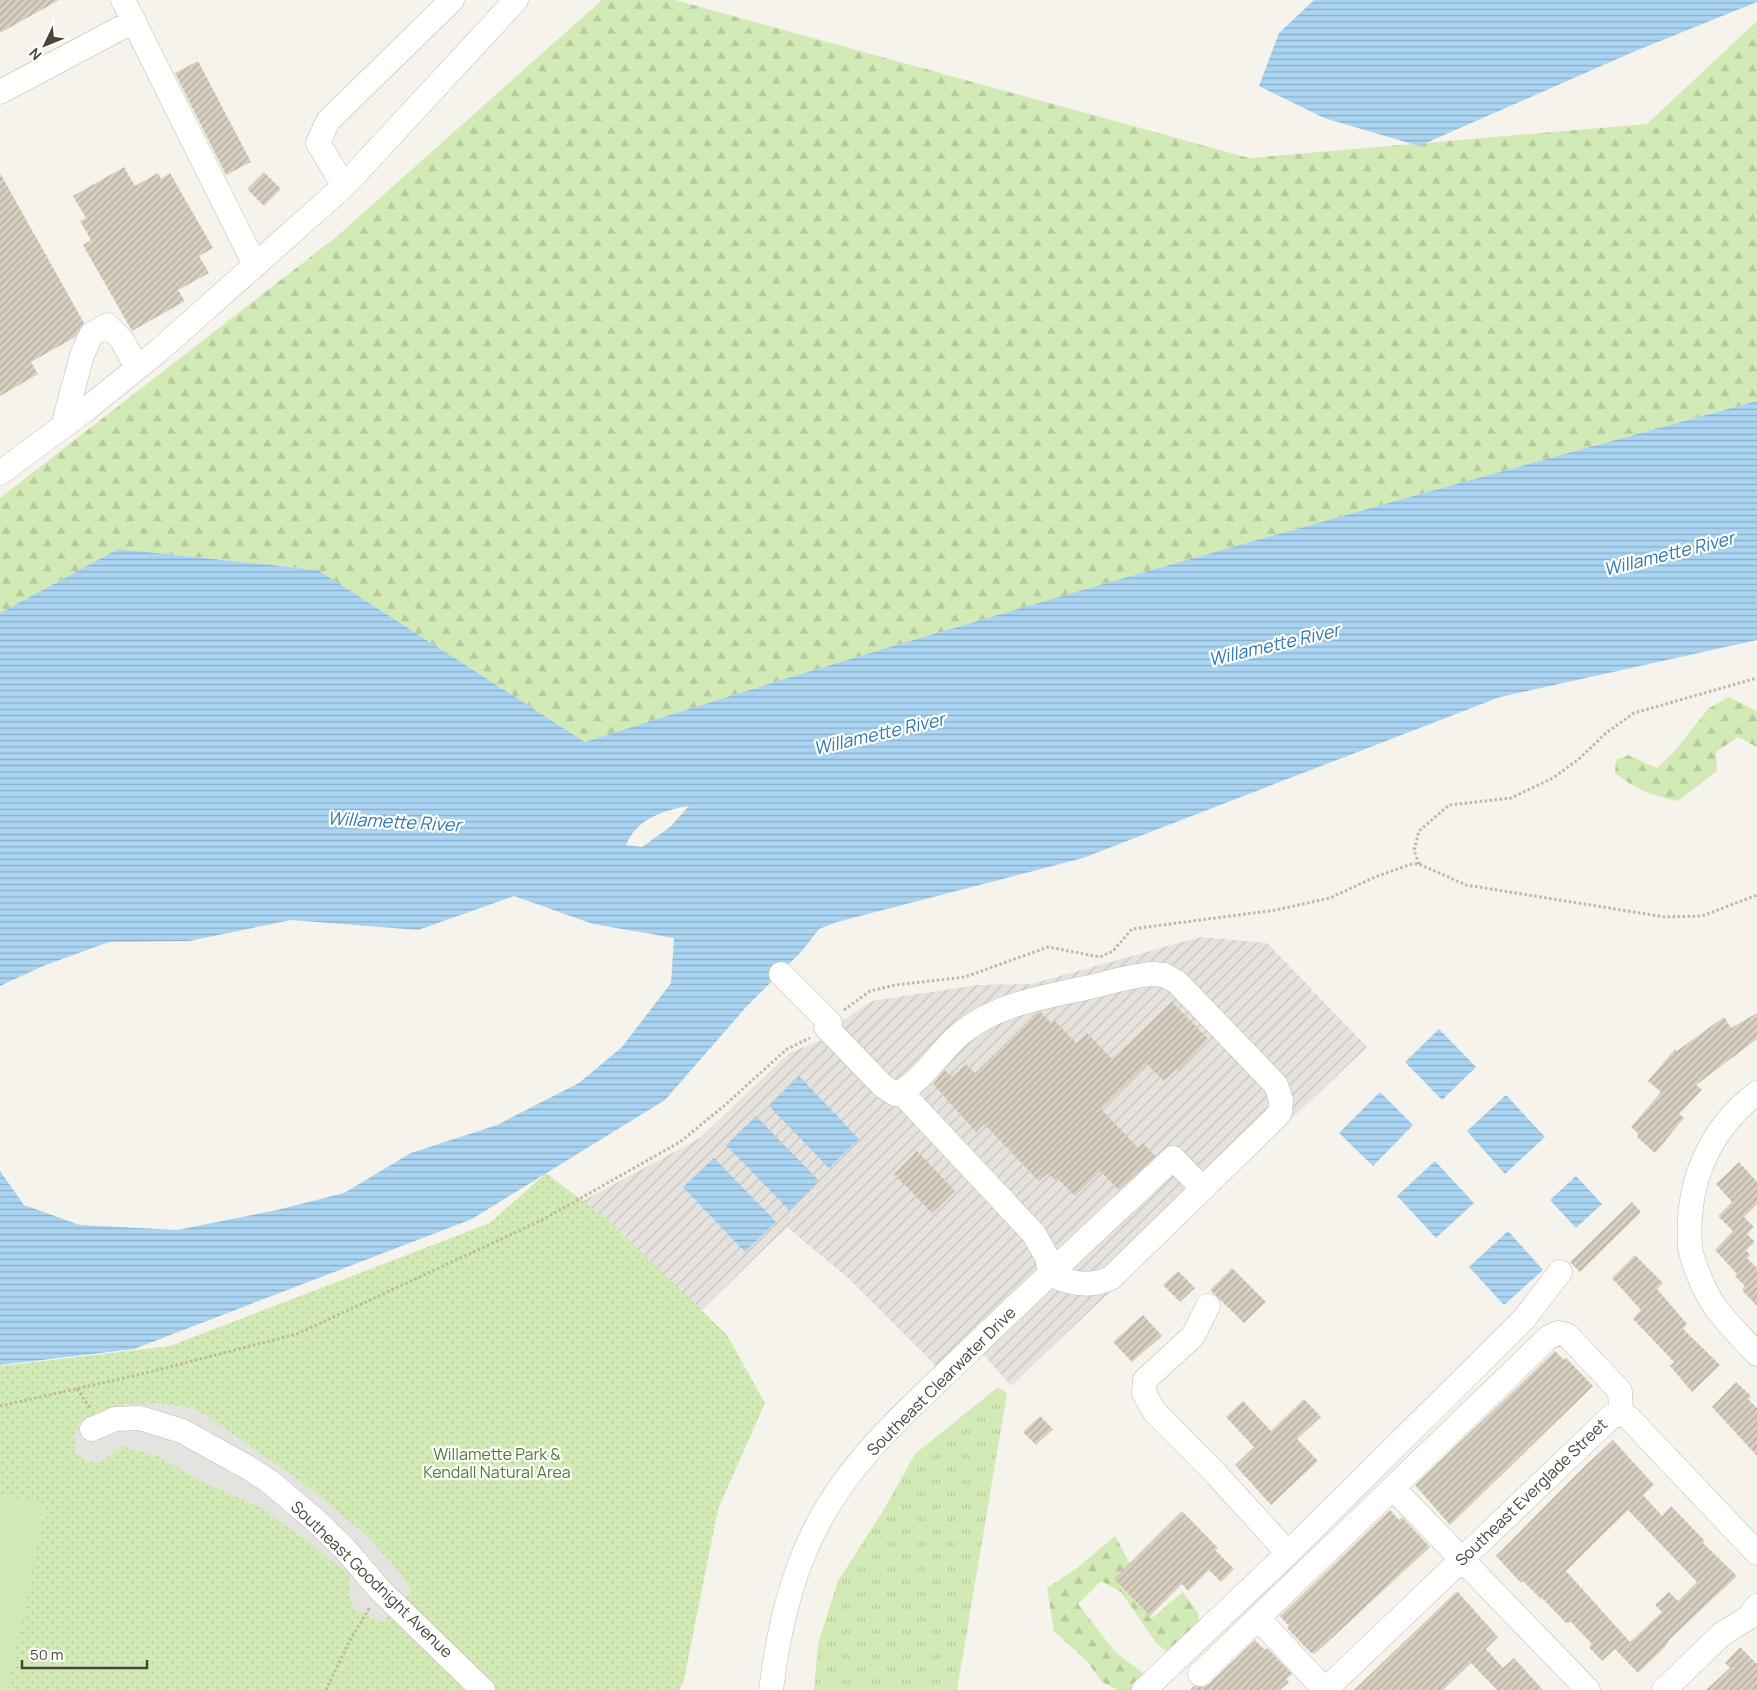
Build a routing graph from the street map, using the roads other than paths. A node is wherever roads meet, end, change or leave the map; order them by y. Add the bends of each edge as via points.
1 (123, 0) edge
2 (452, 0) edge
3 (516, 0) edge
4 (134, 21) junction
5 (0, 92) edge
6 (344, 186) junction
7 (255, 265) junction
8 (137, 368) junction
9 (63, 426) junction
10 (5, 463) edge
11 (781, 974) dead end
12 (901, 1092) junction
13 (1757, 1093) edge
14 (1203, 1189) junction
15 (1560, 1272) dead end
16 (1050, 1274) junction
17 (1208, 1306) dead end
18 (1756, 1349) edge
19 (1621, 1414) junction
20 (92, 1430) dead end
21 (1393, 1488) junction
22 (1288, 1553) junction
23 (1757, 1553) edge
24 (1462, 1559) junction
25 (1754, 1617) edge
26 (1258, 1618) junction
27 (1200, 1674) dead end
28 (483, 1690) edge
29 (772, 1690) edge
30 (1144, 1690) edge
31 (1325, 1690) edge
32 (1588, 1690) edge
33 (1664, 1690) edge

1 - 4 street
2 - 6 street via 328,121 318,143
3 - 6 street
4 - 5 street
4 - 7 street
6 - 7 street
7 - 8 street
8 - 9 street
8 - 9 street via 122,340 107,326 91,335 82,355
9 - 10 street
11 - 12 street via 883,1086 895,1094
12 - 14 street via 958,1035 997,1011 1144,974 1164,975 1177,982 1252,1059 1276,1085 1281,1100 1280,1112 1275,1118
12 - 16 street via 1034,1234 1047,1257
13 - 18 street via 1739,1107 1717,1134 1698,1171 1690,1248 1704,1287 1725,1319
14 - 16 street via 1111,1278 1091,1285 1066,1282
14 - 16 street, Southeast Clearwater Drive via 1173,1158
15 - 22 street via 1524,1319
16 - 29 street, Southeast Clearwater Drive via 900,1417 858,1463 833,1497 812,1536 792,1586 780,1631
17 - 22 street via 1193,1336 1145,1380 1144,1393 1154,1411
19 - 21 street via 1620,1392 1567,1335 1558,1333 1549,1338
19 - 23 street, Southeast Everglade Street via 1629,1418
19 - 24 street, Southeast Everglade Street via 1612,1416
20 - 28 street, Southeast Goodnight Avenue via 115,1419 140,1418 182,1431 233,1457 269,1481 316,1520 380,1590
21 - 24 street
21 - 26 street
22 - 30 street
24 - 31 street, Southeast Everglade Street
24 - 32 street
25 - 33 street via 1722,1634
26 - 27 street
26 - 31 street

